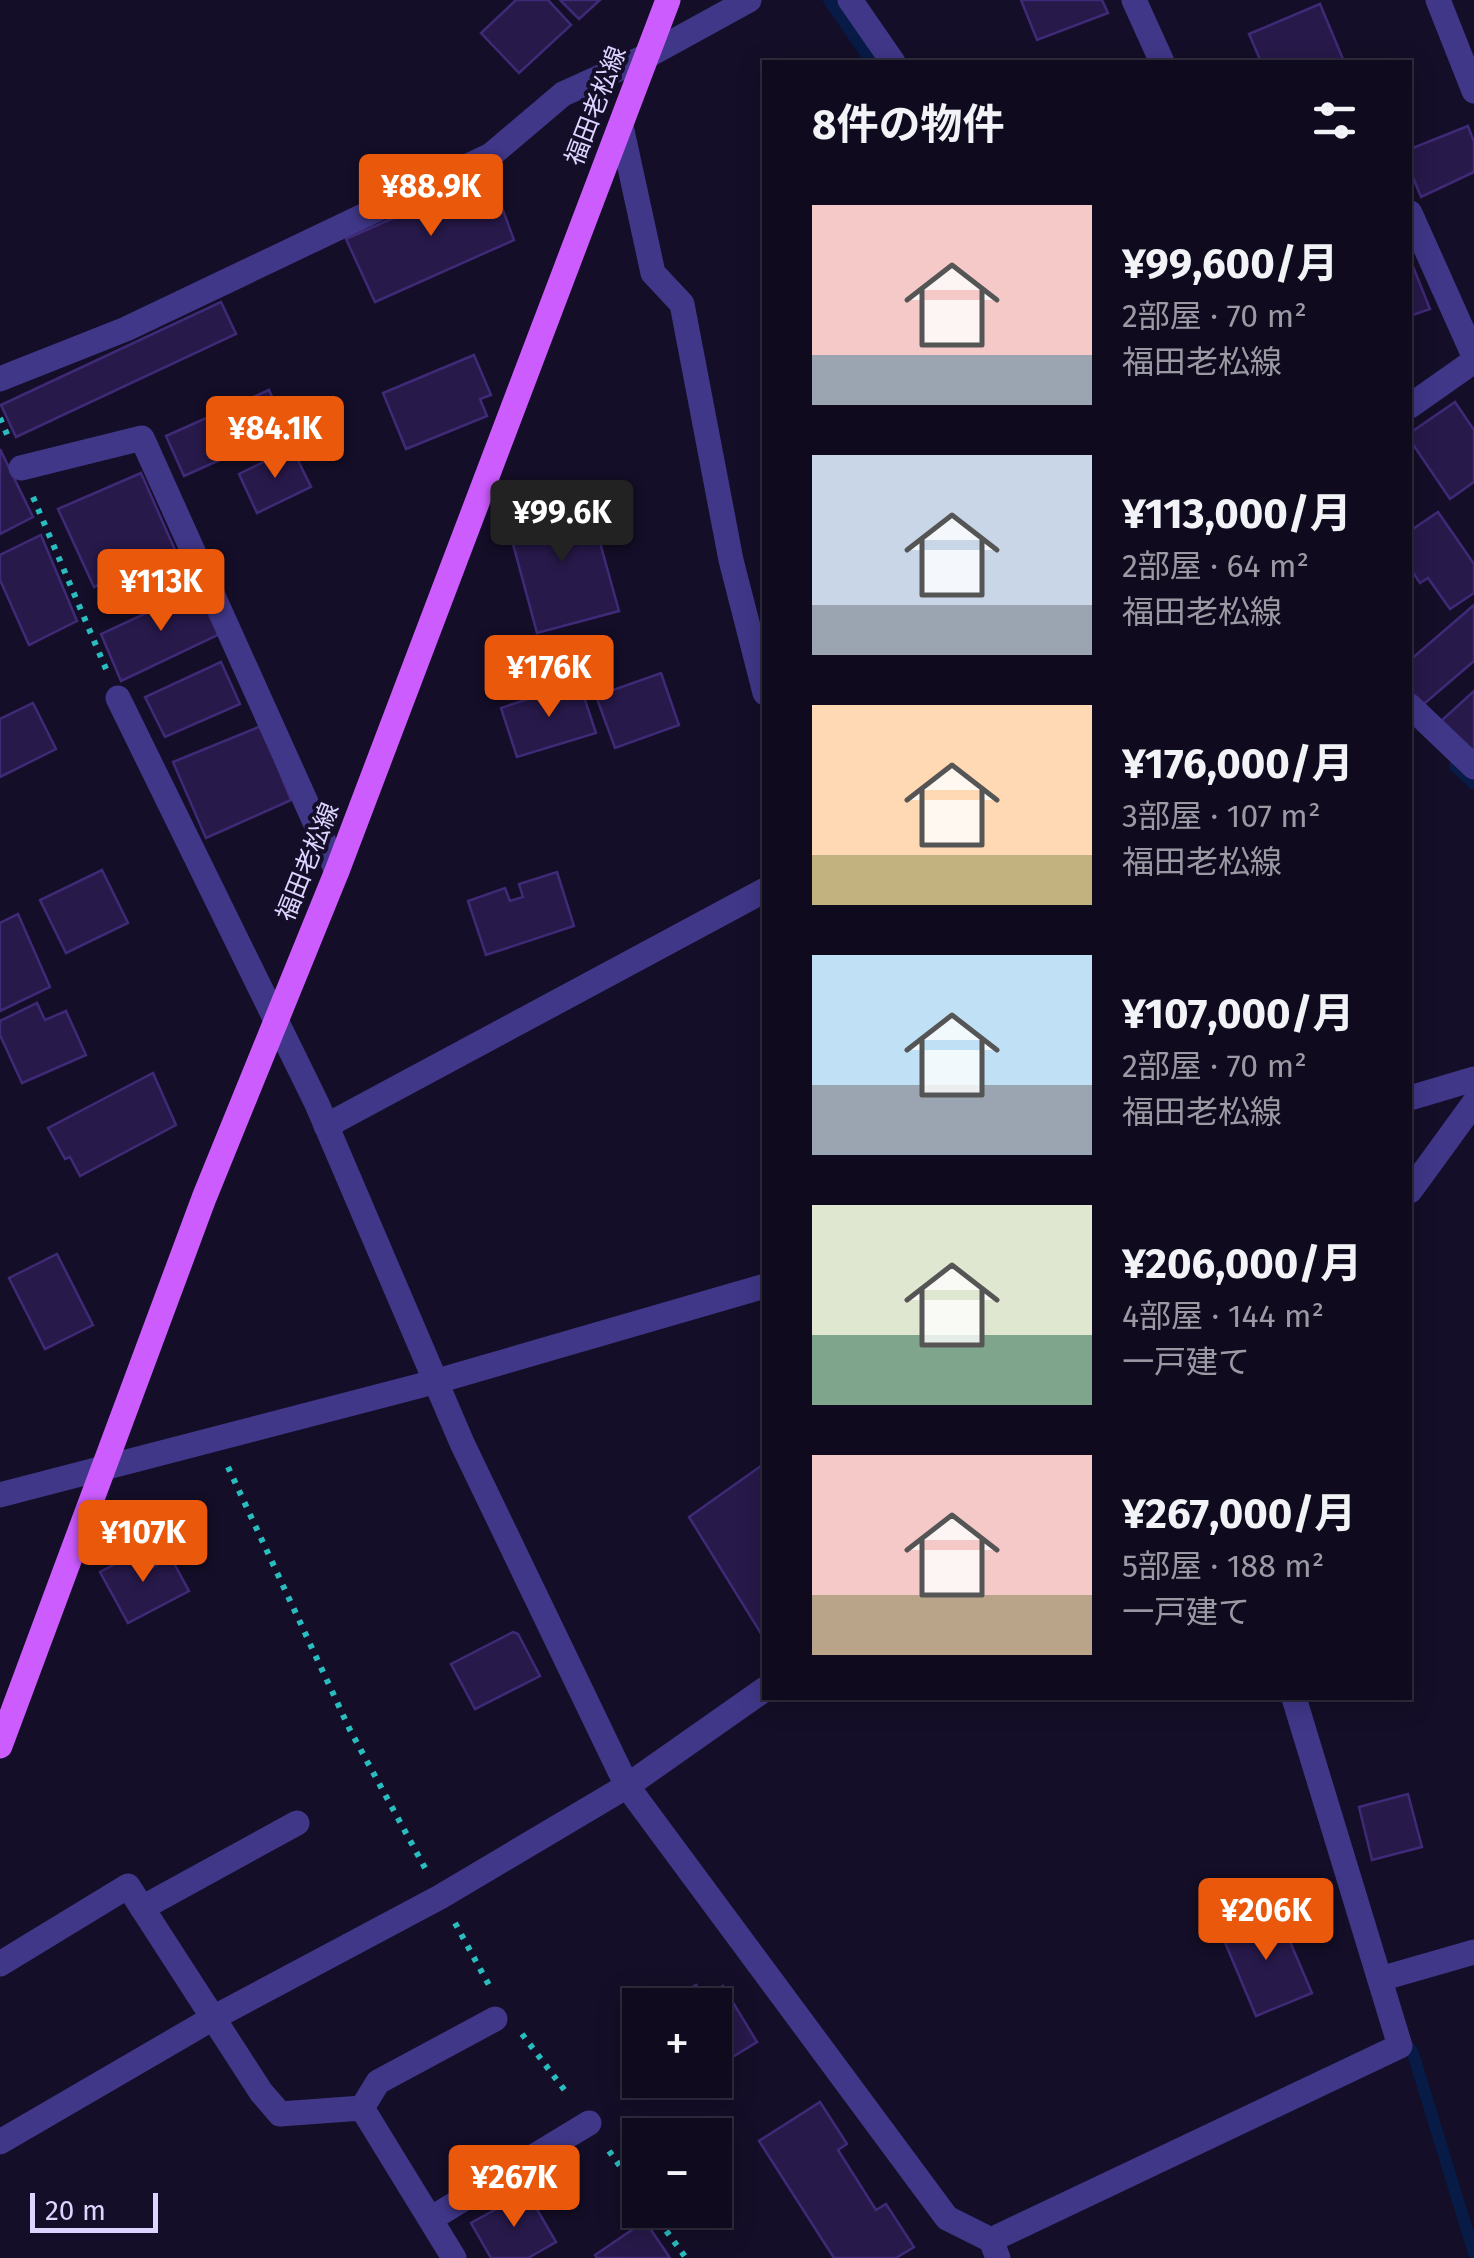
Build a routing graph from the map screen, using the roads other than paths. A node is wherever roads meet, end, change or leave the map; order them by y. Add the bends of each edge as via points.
1 (668, 0) edge
2 (749, 0) edge
3 (850, 0) edge
4 (1134, 0) edge
5 (1438, 0) edge
6 (648, 56) junction
7 (892, 60) edge
8 (1161, 60) edge
9 (1474, 91) edge
10 (621, 126) junction
11 (1412, 218) edge
12 (1474, 358) edge
13 (0, 379) edge
14 (1412, 404) edge
15 (20, 468) road end
16 (762, 676) edge
17 (118, 698) road end
18 (1412, 708) edge
19 (1474, 767) edge
20 (337, 871) junction
21 (762, 892) edge
22 (276, 1022) junction
23 (1474, 1080) edge
24 (1412, 1097) edge
25 (1474, 1103) edge
26 (326, 1126) junction
27 (1412, 1188) edge
28 (762, 1287) edge
29 (434, 1382) junction
30 (102, 1468) junction
31 (0, 1495) edge
32 (762, 1690) edge
33 (1295, 1700) edge
34 (0, 1746) edge
35 (627, 1786) junction
36 (297, 1823) dead end
37 (142, 1908) junction
38 (1474, 1952) edge
39 (0, 1964) edge
40 (1380, 1979) junction
41 (496, 2009) road end
42 (214, 2018) junction
43 (362, 2108) junction
44 (589, 2123) road end
45 (0, 2142) edge
46 (432, 2218) junction
47 (995, 2249) edge
48 (454, 2258) edge

1 - 6 main road, 福田老松線
2 - 6 street
3 - 7 street
4 - 8 street
5 - 9 street
6 - 10 main road, 福田老松線
6 - 13 street via 563,94 491,156 126,329
10 - 16 street via 653,273 682,304 730,560
10 - 20 main road, 福田老松線
11 - 12 street
12 - 14 street
15 - 20 street via 142,438
17 - 22 street
18 - 19 street
20 - 22 main road, 福田老松線
21 - 26 street
22 - 26 street
22 - 30 main road, 福田老松線
23 - 24 street
25 - 27 street
26 - 29 street
28 - 29 street
29 - 30 street
29 - 35 street
30 - 31 street
30 - 34 main road, 福田老松線
32 - 35 street
33 - 40 street
35 - 42 street via 440,1897
35 - 47 street via 946,2218
36 - 37 street
37 - 39 street via 128,1886
37 - 42 street
38 - 40 street
40 - 47 street via 1400,2046
41 - 43 street via 378,2082
42 - 43 street via 280,2114
42 - 45 street
43 - 46 street
44 - 46 street
46 - 48 street

